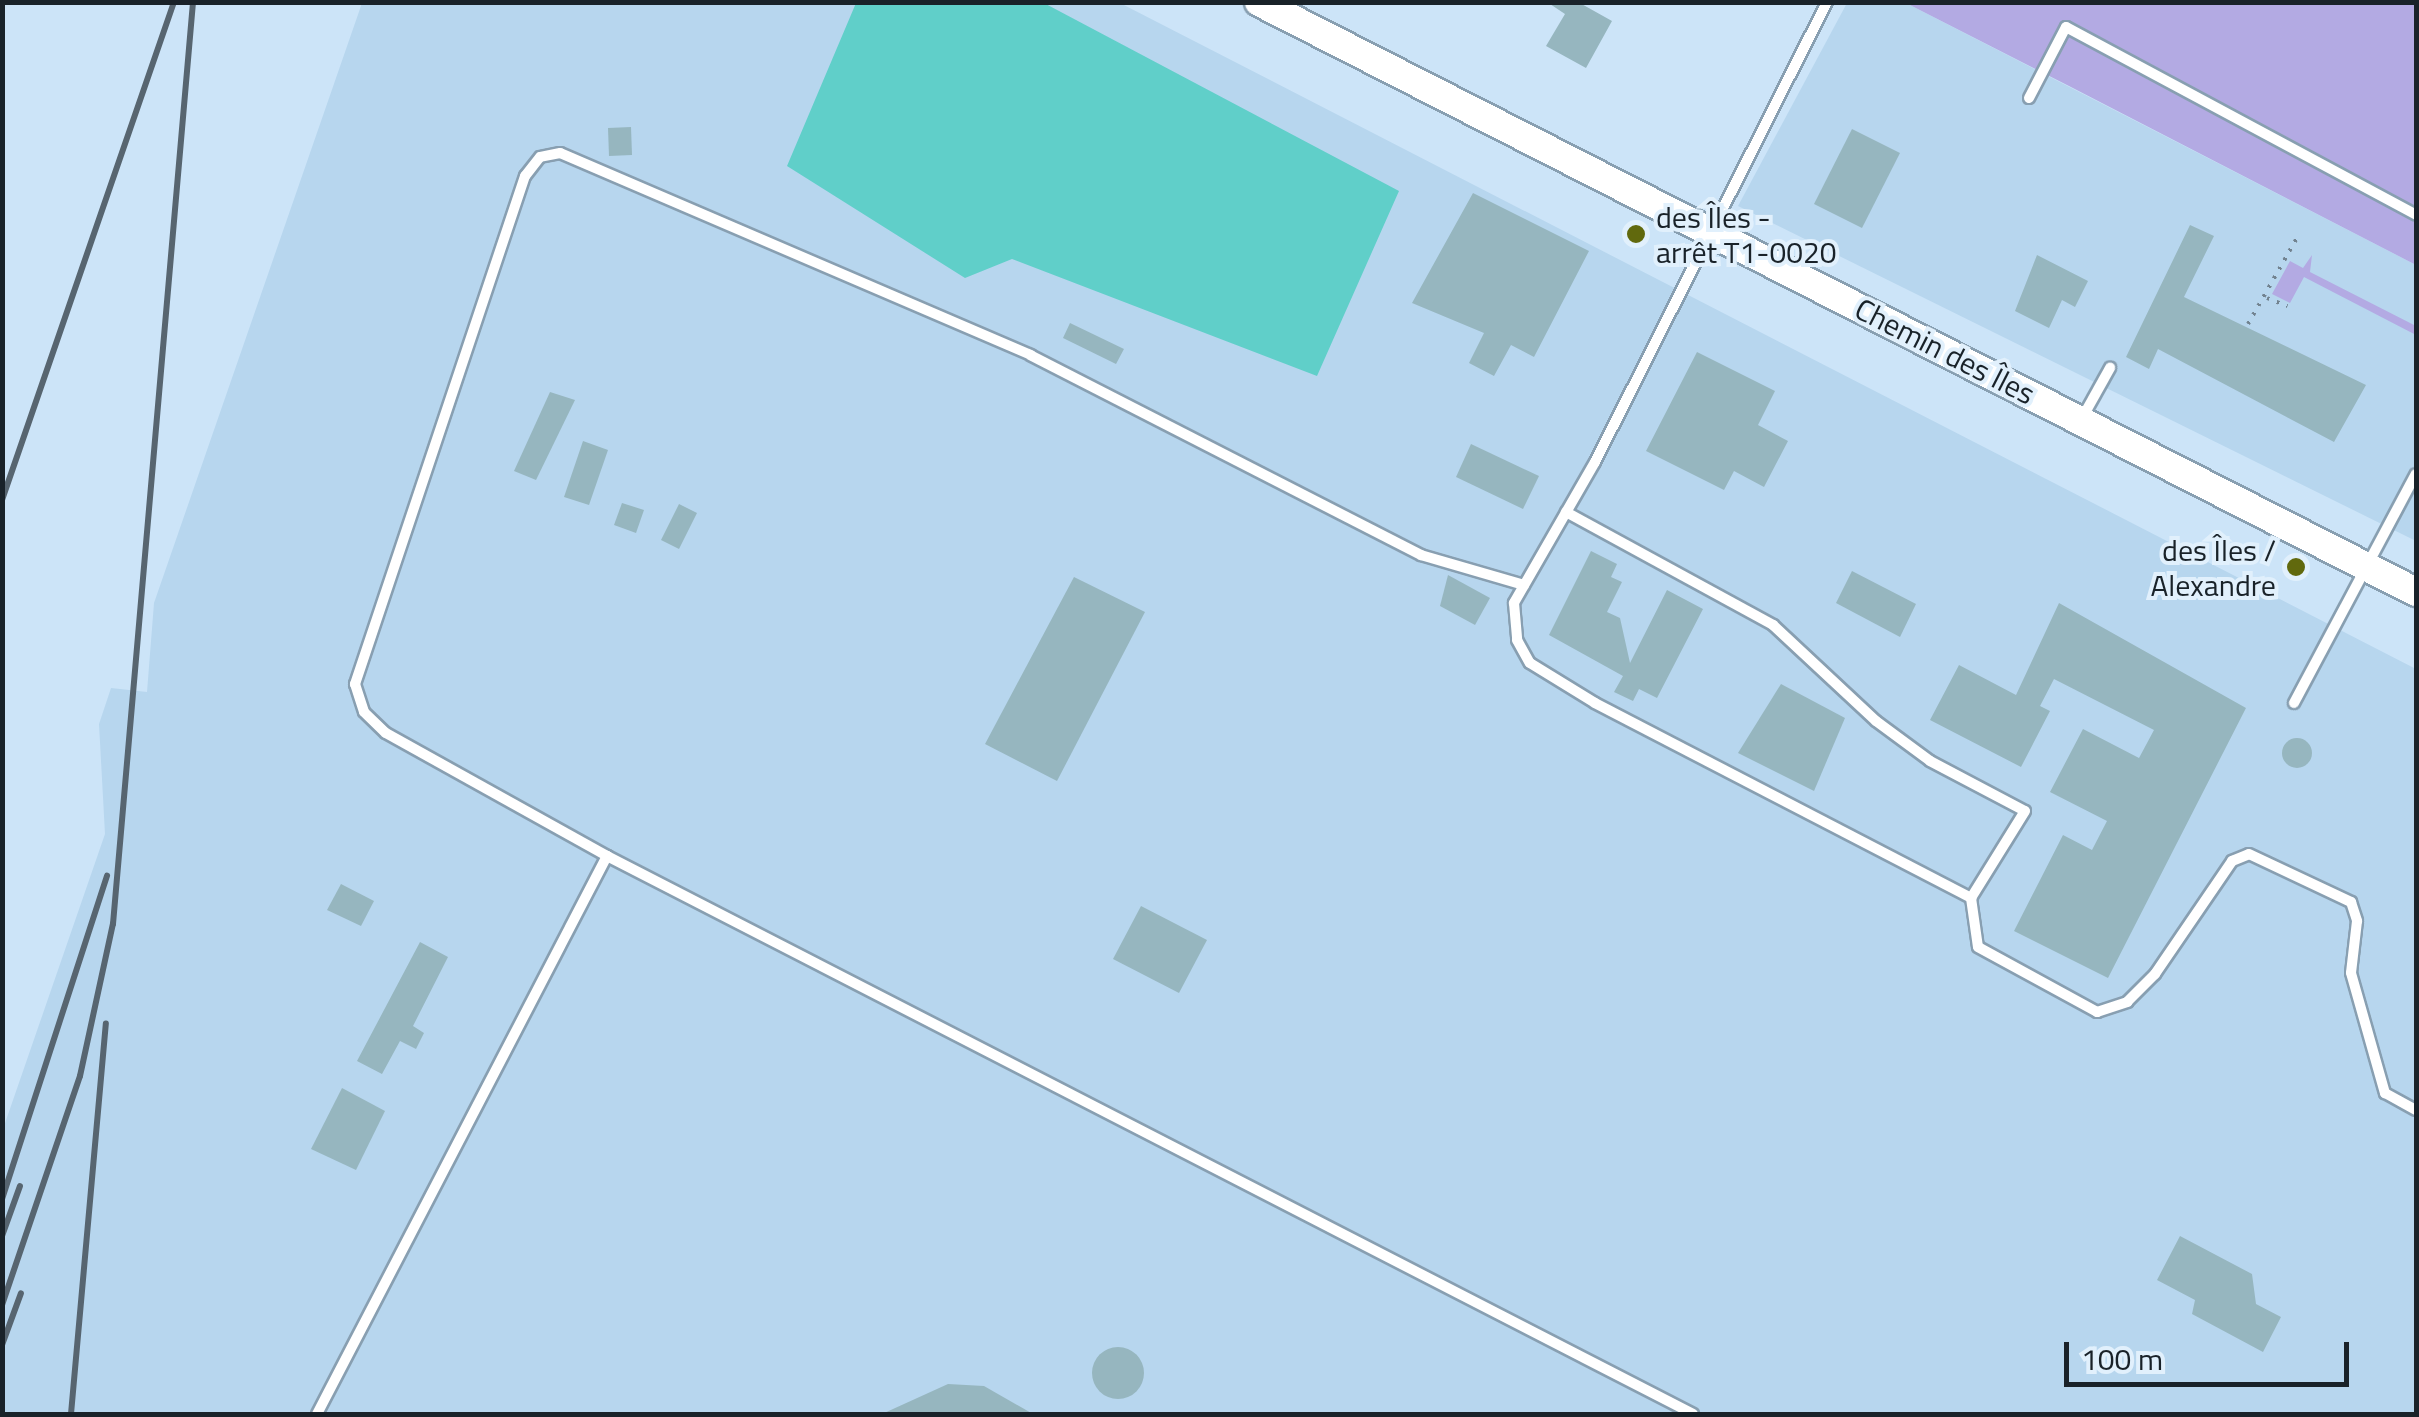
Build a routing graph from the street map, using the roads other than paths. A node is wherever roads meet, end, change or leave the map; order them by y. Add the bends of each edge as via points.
1 (1259, 2) edge
2 (1827, 2) edge
3 (2029, 98) dead end
4 (2416, 215) edge
5 (1708, 230) junction
6 (2110, 368) dead end
7 (2081, 421) junction
8 (2416, 474) edge
9 (1566, 512) junction
10 (2369, 568) junction
11 (1524, 585) junction
12 (2416, 592) edge
13 (2294, 703) dead end
14 (607, 856) junction
15 (1971, 898) junction
16 (2416, 1110) edge
17 (317, 1414) edge
18 (1693, 1414) edge

1 - 5 main road, Chemin des Îles
2 - 5 lane
3 - 4 lane via 2066,27
5 - 7 main road, Chemin des Îles
5 - 9 lane
6 - 7 lane
7 - 10 main road, Chemin des Îles
8 - 10 lane
9 - 11 lane
9 - 15 lane via 1773,626 1876,722 1930,761 2025,810
10 - 12 main road, Chemin des Îles
10 - 13 lane
11 - 14 lane via 1421,555 1030,355 560,153 540,157 512,214 355,684 364,712 386,732
11 - 15 lane via 1510,620 1530,663
14 - 17 lane
14 - 18 lane
15 - 16 lane via 1978,947 2097,1012 2127,1002 2155,974 2232,861 2249,854 2303,878 2351,902 2357,921 2351,974 2385,1093

